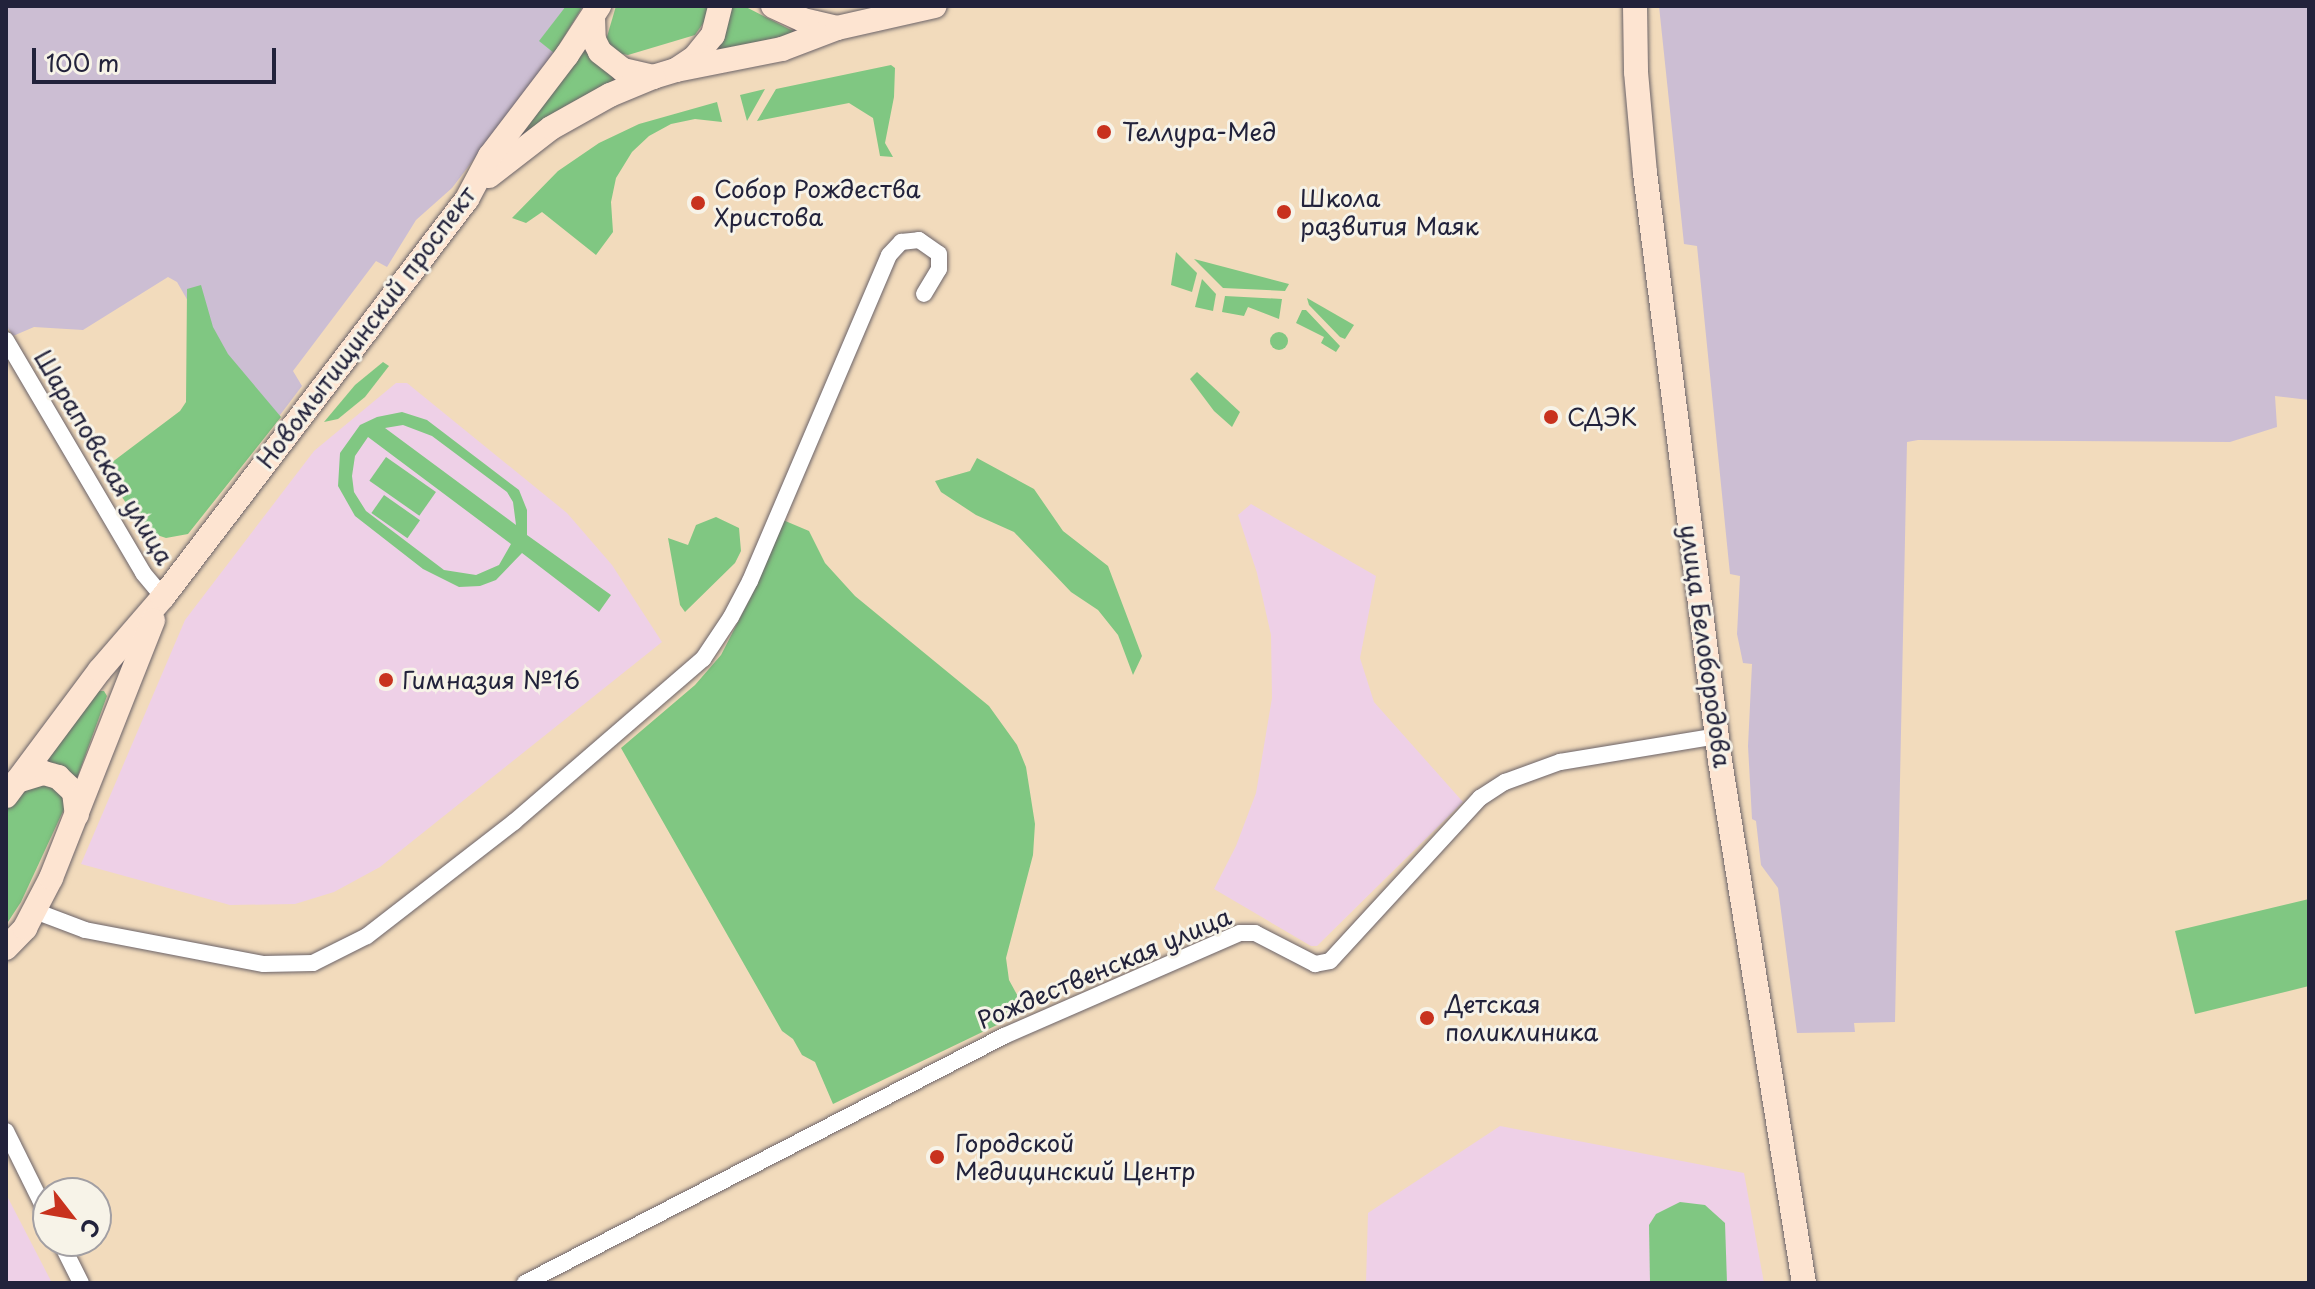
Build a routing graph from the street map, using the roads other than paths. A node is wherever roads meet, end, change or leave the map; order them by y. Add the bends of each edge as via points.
1 (720, 6) edge
2 (773, 6) edge
3 (935, 6) edge
4 (1635, 6) edge
5 (596, 12) edge
6 (837, 28) junction
7 (665, 73) junction
8 (469, 196) junction
9 (924, 294) dead end
10 (6, 340) edge
11 (163, 597) junction
12 (1717, 736) junction
13 (12, 788) edge
14 (77, 815) junction
15 (35, 911) junction
16 (6, 948) edge
17 (6, 1131) edge
18 (32, 1184) edge
19 (68, 1257) edge
20 (81, 1283) edge
21 (525, 1283) edge
22 (1804, 1283) edge

1 - 7 main road via 706,46
2 - 6 main road
3 - 6 main road
4 - 12 main road, улица Белобородова via 1645,173
5 - 7 main road, Новомытищинский проспект via 594,40 600,52 623,70
5 - 8 main road, Новомытищинский проспект via 490,156
6 - 7 main road via 782,49
7 - 8 main road via 610,95 538,136
8 - 11 main road, Новомытищинский проспект
9 - 15 street via 939,269 939,254 919,240 901,242 889,255 750,581 703,659 514,822 367,936 313,963 264,964 85,930
10 - 11 street, Шараповская улица via 143,573
11 - 13 main road, Новомытищинский проспект via 100,670
11 - 14 main road, Новомытищинский проспект
12 - 21 street, Рождественская улица via 1560,762 1505,782 1469,808 1330,961 1315,964 1255,933 1240,933 1004,1036
12 - 22 main road, улица Белобородова
13 - 14 main road via 44,773 58,777 74,792
14 - 15 main road, Новомытищинский проспект
15 - 16 main road, Новомытищинский проспект
17 - 18 street
19 - 20 street

